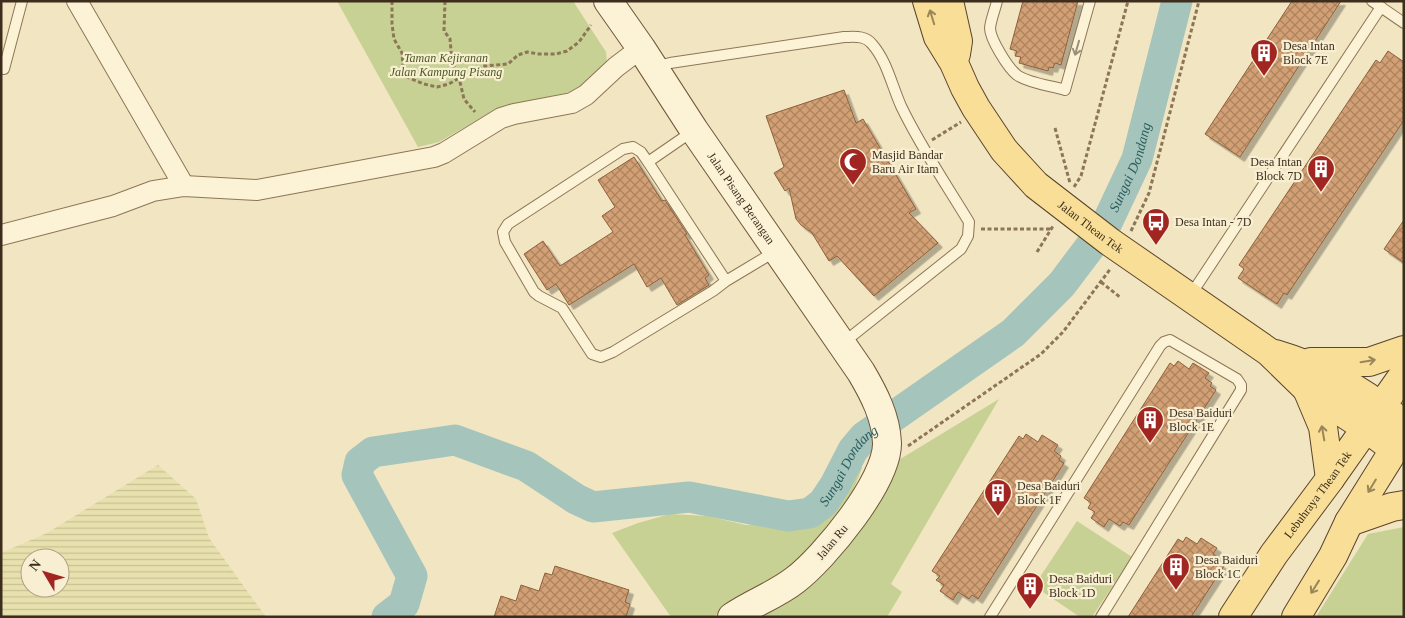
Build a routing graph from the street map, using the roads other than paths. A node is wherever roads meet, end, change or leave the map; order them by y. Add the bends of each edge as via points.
1 (22, 1) edge
2 (77, 1) edge
3 (608, 1) edge
4 (927, 1) edge
5 (949, 1) edge
6 (997, 1) edge
7 (1090, 1) edge
8 (1376, 4) edge
9 (1404, 23) edge
10 (647, 58) junction
11 (954, 63) junction
12 (4, 69) dead end
13 (694, 130) junction
14 (648, 162) junction
15 (184, 186) junction
16 (1, 235) edge
17 (778, 250) junction
18 (726, 282) junction
19 (1190, 297) junction
20 (842, 344) junction
21 (1404, 350) edge
22 (1270, 352) junction
23 (1302, 362) junction
24 (1404, 374) edge
25 (1307, 389) junction
26 (874, 395) joint
27 (1374, 417) junction
28 (1401, 441) edge
29 (1330, 479) junction
30 (1404, 505) edge
31 (1350, 522) junction
32 (732, 617) edge
33 (990, 617) edge
34 (1101, 617) edge
35 (1233, 617) edge
36 (1296, 617) edge

1 - 12 lane
2 - 15 street
3 - 10 street, Jalan Pisang Berangan
11 -> 4 main road, Jalan Thean Tek via 938,37
5 - 11 main road, Jalan Thean Tek via 958,41
7 -> 6 lane via 1065,90 1023,78 1011,69 991,34
8 - 9 lane
8 - 19 lane
10 - 13 street, Jalan Pisang Berangan
10 - 15 street via 616,67 586,95 572,103 501,118 434,157 257,190
10 - 20 lane via 670,63 859,36 871,42 879,53 901,106 969,222 968,236 961,249
11 - 19 main road, Jalan Thean Tek via 964,88 1004,150 1062,216 1118,246
13 - 14 lane
13 - 17 street, Jalan Pisang Berangan
14 - 18 lane
14 - 18 lane via 637,149 623,149 505,228 504,242 534,292 562,308 589,351 601,357
15 - 16 street via 153,191 105,208
17 - 18 lane
17 - 20 street, Jalan Pisang Berangan
19 - 22 main road, Jalan Thean Tek
20 - 26 street, Jalan Pisang Berangan
23 -> 21 main road via 1369,362
22 - 23 main road, Jalan Thean Tek
22 - 25 main road, Jalan Thean Tek
23 - 27 main road, Jalan Thean Tek via 1329,374
24 - 27 main road, Lebuhraya Thean Tek
25 - 27 main road, Jalan Thean Tek
29 -> 25 main road via 1323,427
26 - 32 street, Jalan Ru via 894,441 887,445 881,467 857,512 808,570
27 - 28 main road
27 - 29 main road, Lebuhraya Thean Tek
28 -> 31 main road
29 - 35 main road, Lebuhraya Thean Tek via 1274,554
30 - 31 main road
31 -> 36 main road
33 - 34 lane via 1160,346 1170,340 1237,379 1241,390

